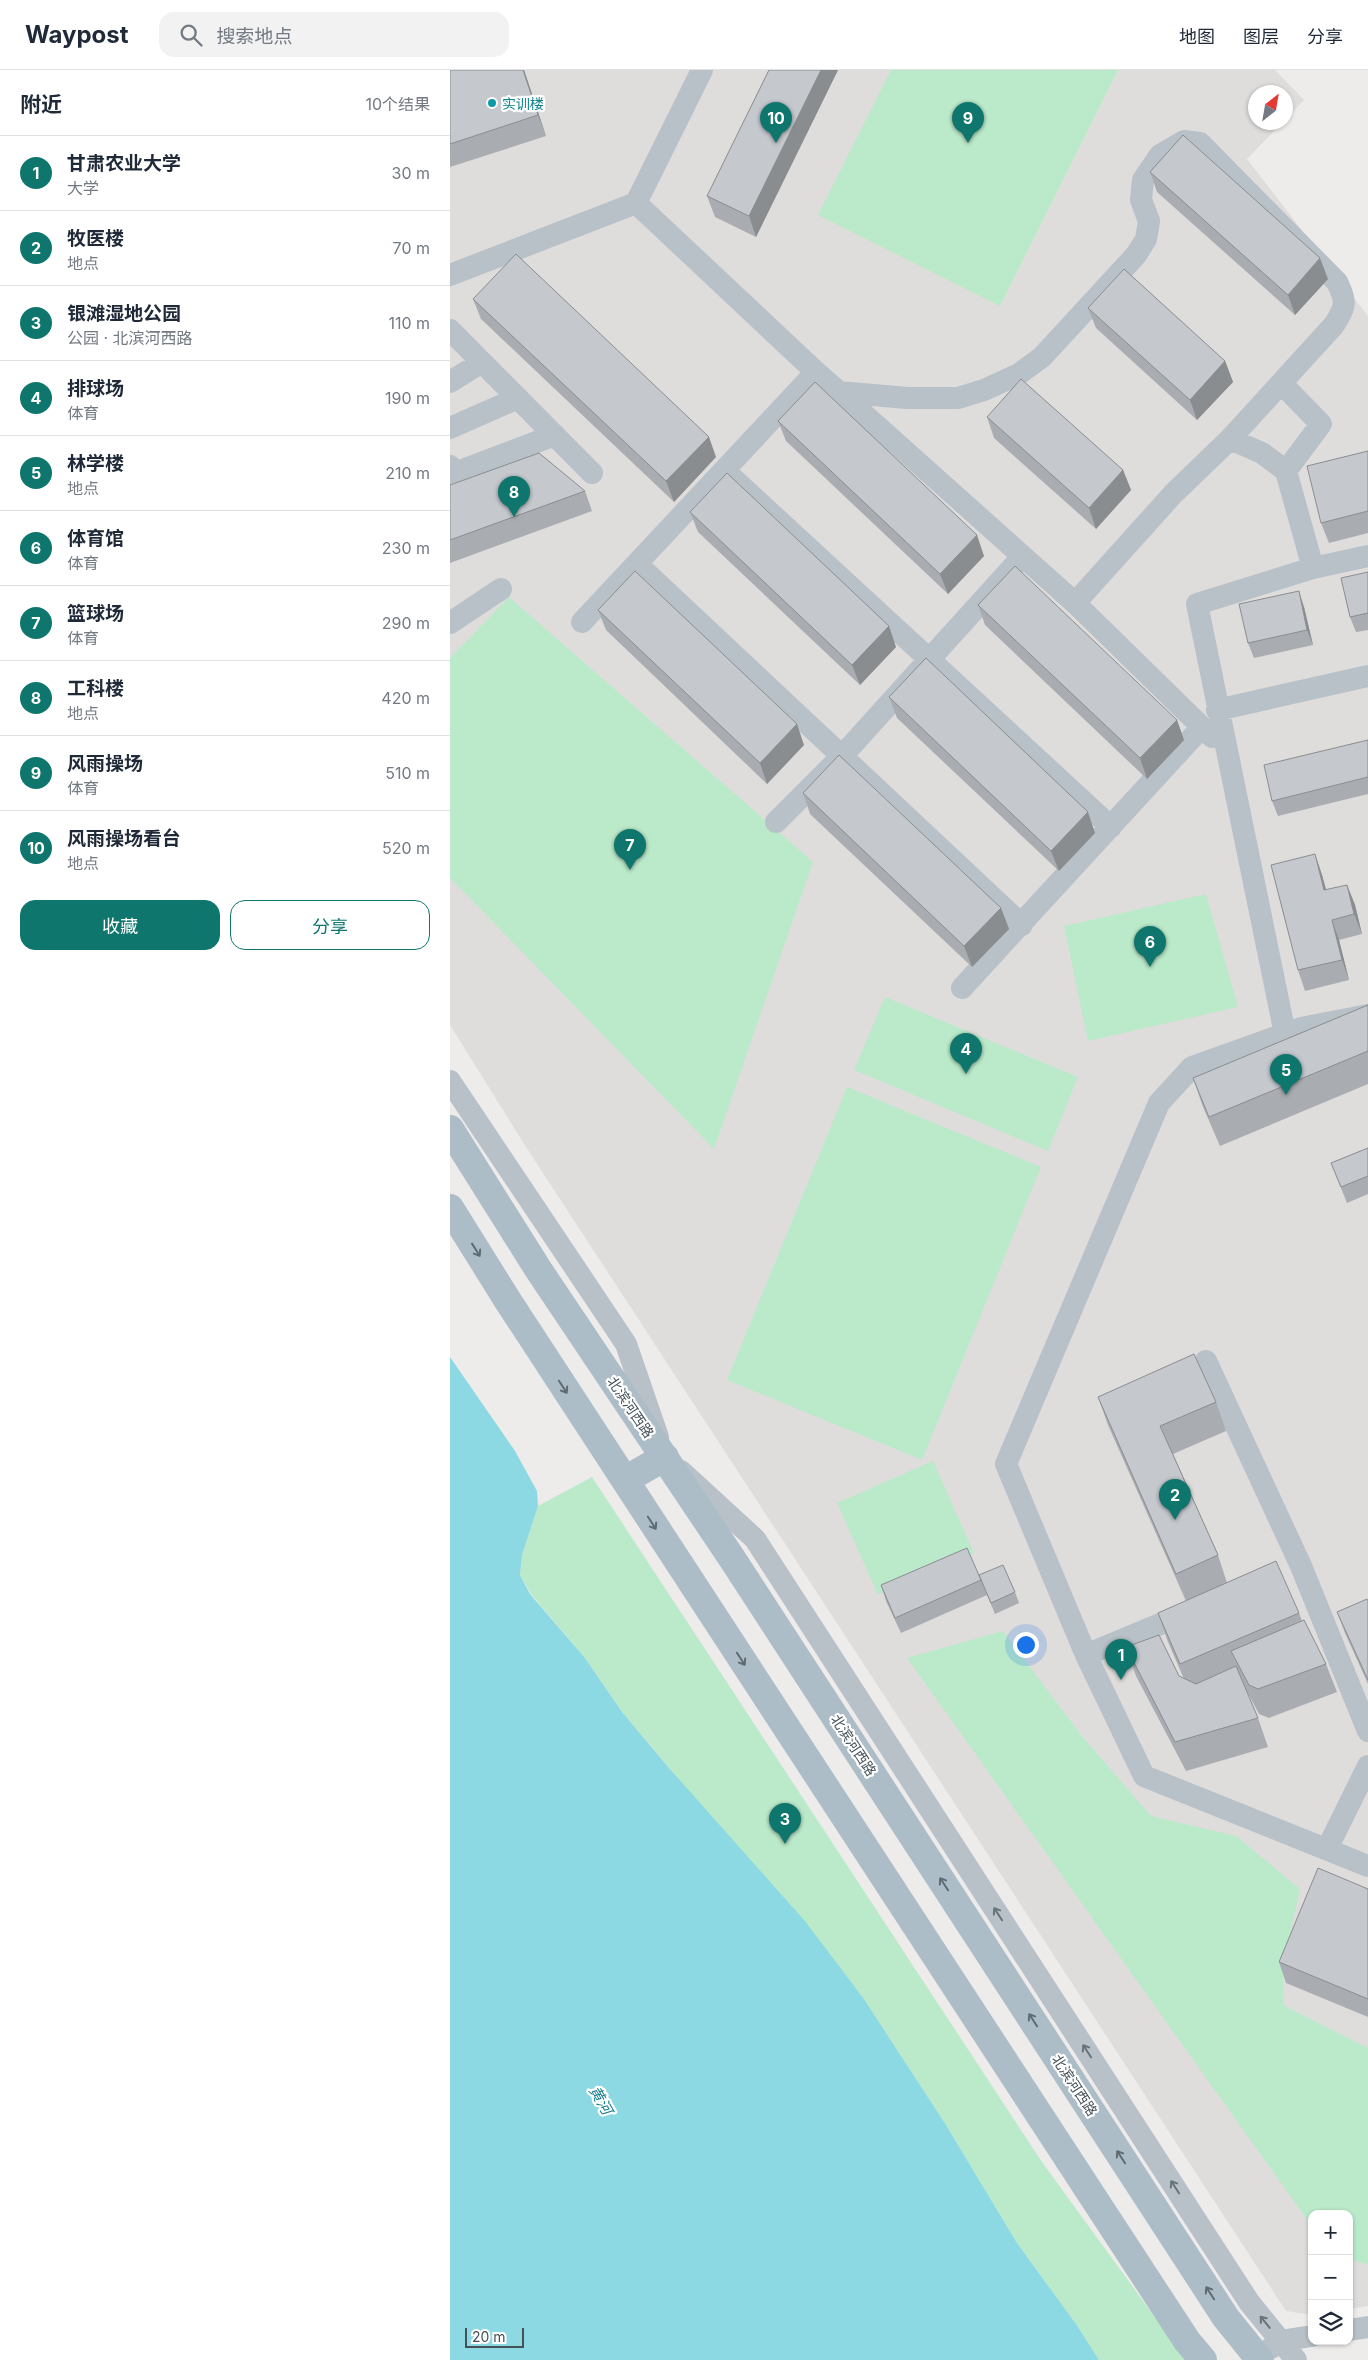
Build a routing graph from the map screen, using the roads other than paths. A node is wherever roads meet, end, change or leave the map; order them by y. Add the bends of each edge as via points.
1 (702, 70) edge
2 (636, 203) junction
3 (450, 275) edge
4 (450, 330) edge
5 (482, 362) junction
6 (816, 372) junction
7 (450, 382) edge
8 (1281, 383) junction
9 (839, 392) junction
10 (518, 398) junction
11 (450, 428) edge
12 (555, 435) junction
13 (1230, 439) junction
14 (577, 465) dead end
15 (451, 470) edge
16 (725, 470) junction
17 (1286, 471) junction
18 (488, 491) edge
19 (1368, 556) edge
20 (1022, 557) junction
21 (637, 564) junction
22 (1312, 568) junction
23 (500, 589) dead end
24 (1076, 603) junction
25 (582, 622) dead end
26 (450, 623) edge
27 (929, 659) junction
28 (1368, 676) edge
29 (1217, 710) junction
30 (1202, 727) junction
31 (1226, 750) junction
32 (842, 756) junction
33 (776, 822) dead end
34 (1112, 827) junction
35 (1022, 925) junction
36 (962, 988) dead end
37 (1368, 1015) edge
38 (1284, 1034) junction
39 (450, 1081) edge
40 (450, 1129) edge
41 (450, 1208) edge
42 (1206, 1361) dead end
43 (665, 1457) junction
44 (625, 1480) junction
45 (1211, 1603) edge
46 (1086, 1655) junction
47 (1368, 1731) edge
48 (1368, 1766) edge
49 (1327, 1850) junction
50 (1368, 1866) edge
51 (1368, 2327) edge
52 (1353, 2329) edge
53 (1308, 2337) edge
54 (1280, 2341) junction
55 (1203, 2360) edge
56 (1258, 2360) edge
57 (1296, 2360) edge

1 - 2 street
2 - 3 street
2 - 6 street
4 - 5 street
5 - 7 street
5 - 10 street
6 - 9 street
6 - 16 street
8 - 9 street via 1334,325 1343,310 1344,298 1337,282 1200,144 1184,141 1160,155 1143,180 1141,200 1149,221 1146,239 1136,255 1042,357 1019,374 958,398 907,398
8 - 13 street
8 - 17 street via 1321,424
9 - 20 street
10 - 11 street
10 - 12 street
12 - 14 street
12 - 15 street
13 - 17 street via 1262,453
13 - 24 street via 1173,494
15 - 18 street via 460,501
16 - 21 street
16 - 27 street
17 - 22 street
19 - 22 street
20 - 24 street
20 - 27 street
21 - 25 street
21 - 32 street
22 - 29 street via 1197,604
23 - 26 street
24 - 30 street
27 - 32 street
27 - 34 street
28 - 29 street
29 - 31 street
30 - 31 street
30 - 34 street
31 - 38 street
32 - 33 street
32 - 35 street
34 - 35 street
35 - 36 street
37 - 38 street
38 - 46 street via 1192,1067 1159,1103 1006,1464
39 - 43 street via 626,1344
40 - 43 main road, 北滨河西路 via 538,1269
41 -> 44 main road
42 - 47 street via 1292,1569
43 - 44 main road
54 -> 43 street via 1249,2302 755,1539
56 -> 43 main road, 北滨河西路 via 1226,2318
44 -> 55 main road
45 - 46 street
46 - 49 street via 1144,1776
48 - 49 street
49 - 50 street
51 - 52 street
53 - 54 street
54 - 56 street
54 - 57 street

